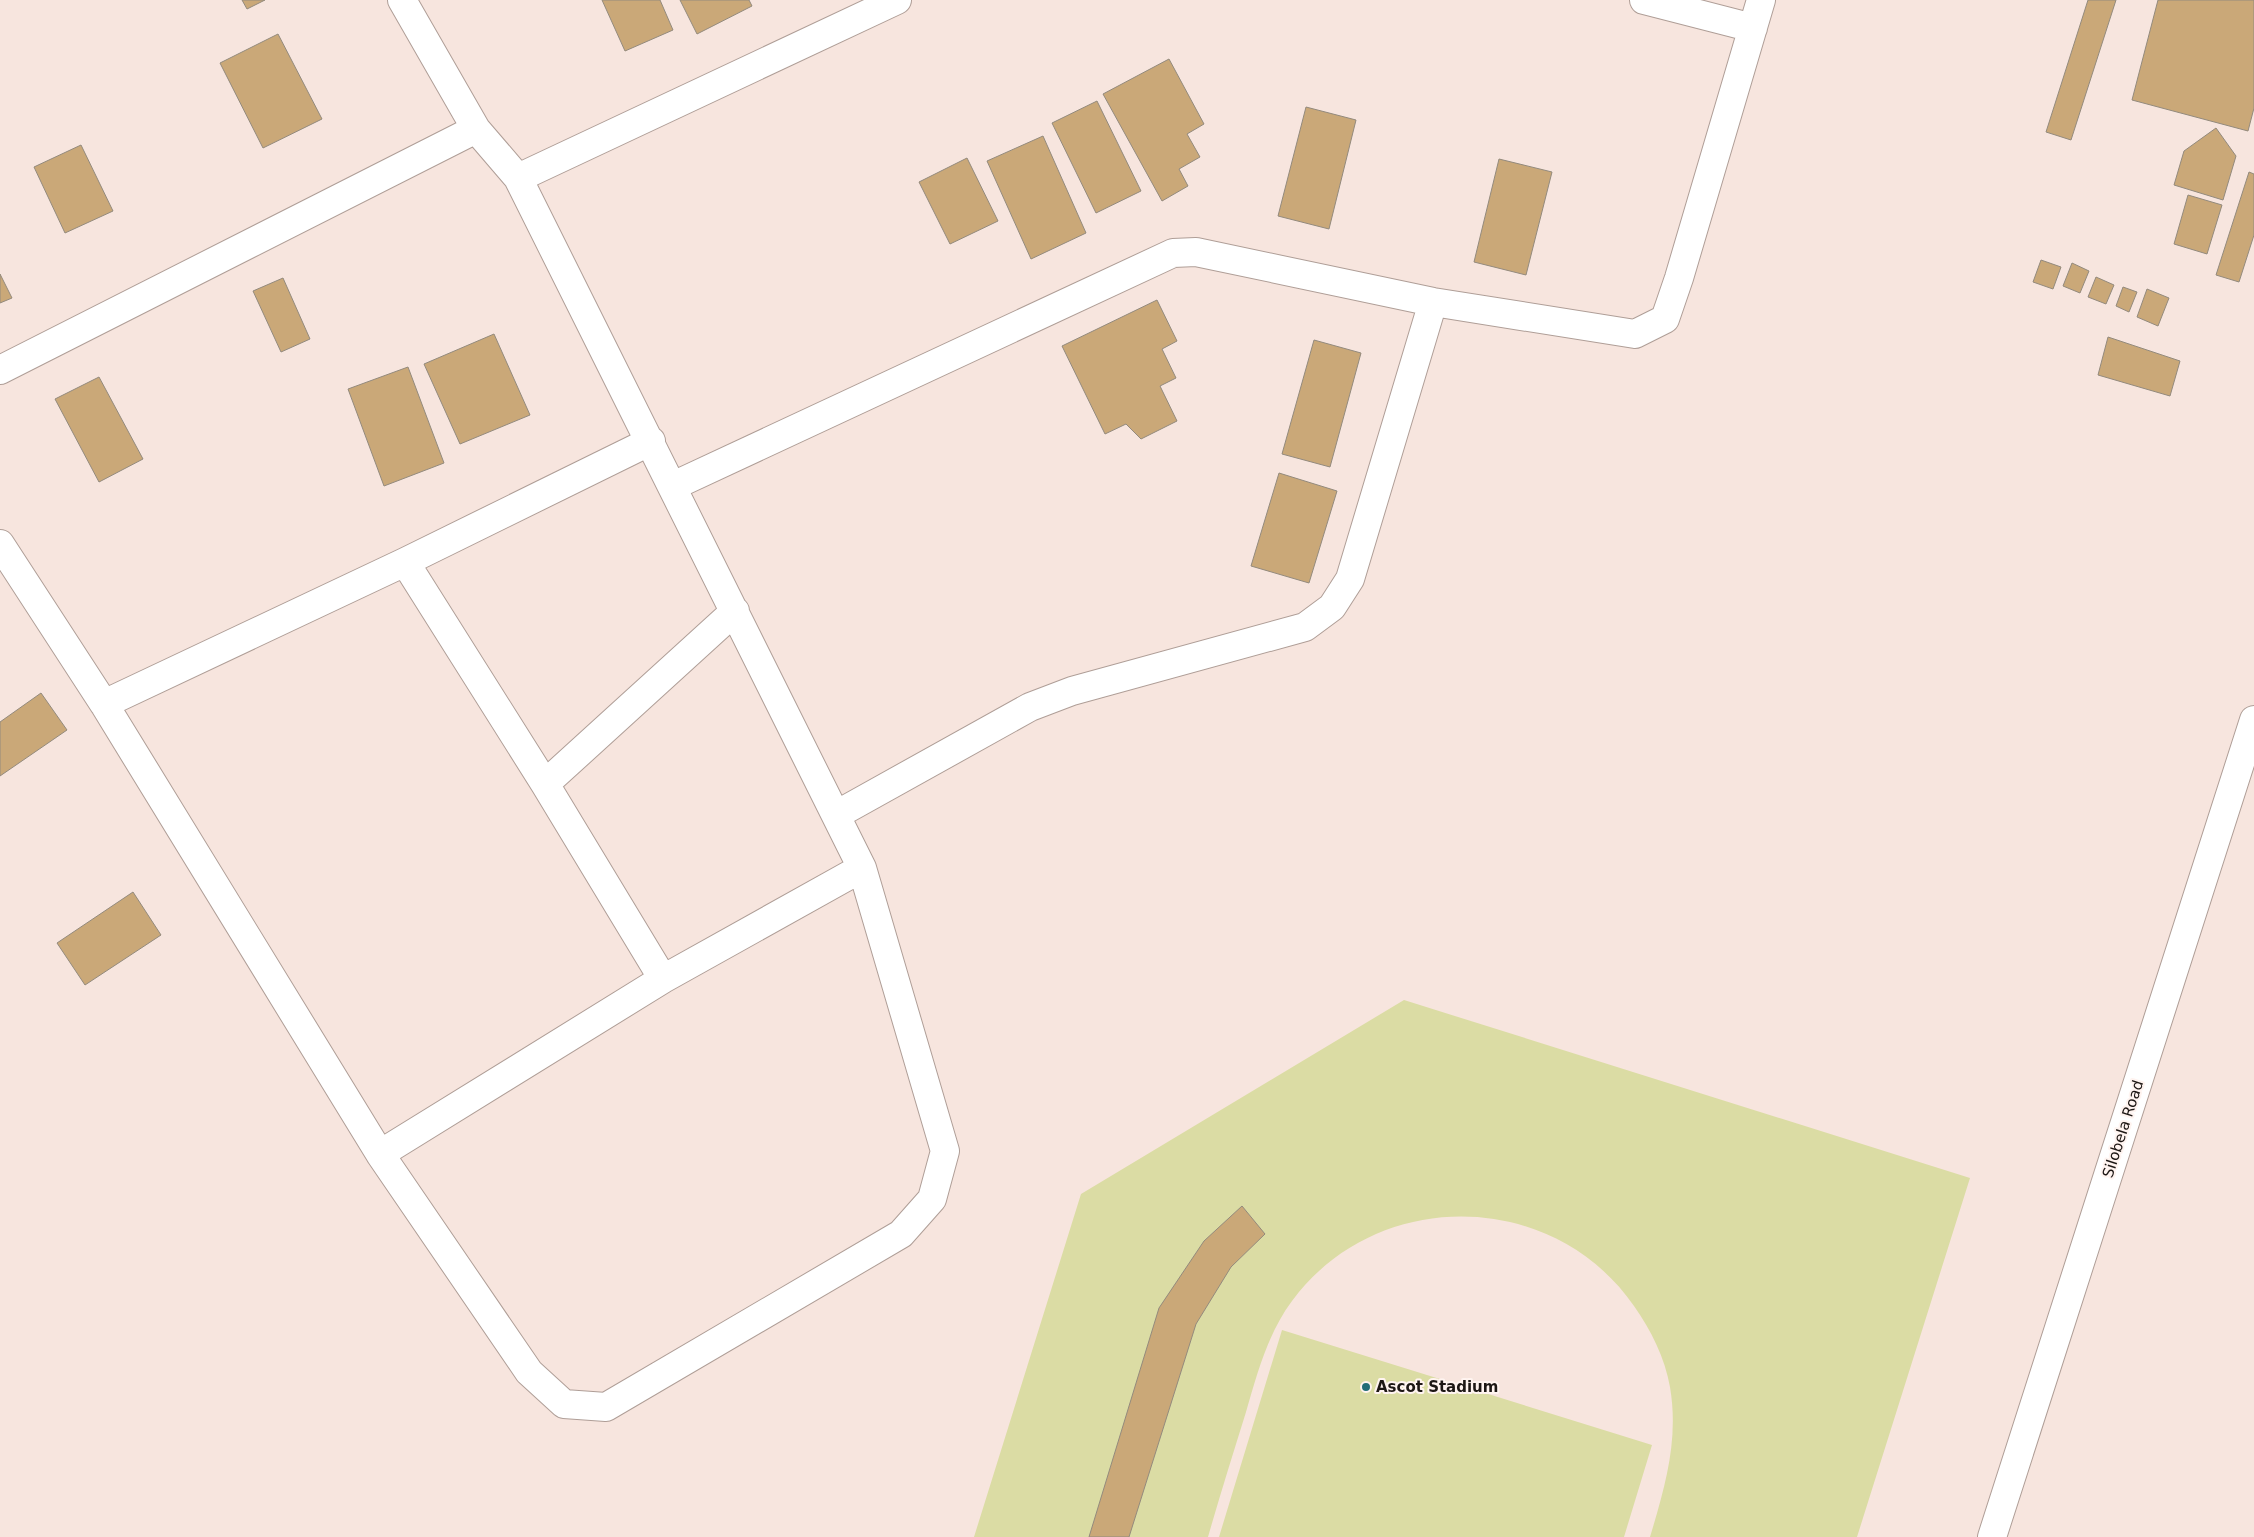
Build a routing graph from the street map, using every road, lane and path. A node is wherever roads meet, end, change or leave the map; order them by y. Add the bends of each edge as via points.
1 (402, 0) edge
2 (897, 0) edge
3 (1644, 0) edge
4 (1761, 0) edge
5 (1752, 28) junction
6 (476, 128) junction
7 (518, 178) junction
8 (1432, 302) junction
9 (0, 370) edge
10 (651, 441) junction
11 (673, 486) junction
12 (0, 544) edge
13 (405, 562) junction
14 (735, 611) junction
15 (104, 704) junction
16 (2254, 720) edge
17 (545, 784) junction
18 (836, 815) junction
19 (862, 868) junction
20 (663, 979) junction
21 (380, 1154) junction
22 (1992, 1537) edge

1 - 6 street
2 - 7 street
3 - 5 street
4 - 5 street
5 - 8 street via 1664,319 1635,334
6 - 7 street
6 - 9 street
7 - 10 street
8 - 11 street via 1196,252 1173,252
8 - 18 street via 1350,579 1332,607 1305,627 1072,691 1030,707
10 - 11 street
10 - 13 street
11 - 14 street
12 - 15 street
13 - 15 street
13 - 17 street
14 - 17 street
14 - 18 street
15 - 21 street
16 - 22 street, Silobela Road
17 - 20 street
18 - 19 street
19 - 20 street
19 - 21 street via 945,1151 932,1199 900,1234 606,1407 564,1404 530,1372
20 - 21 street

